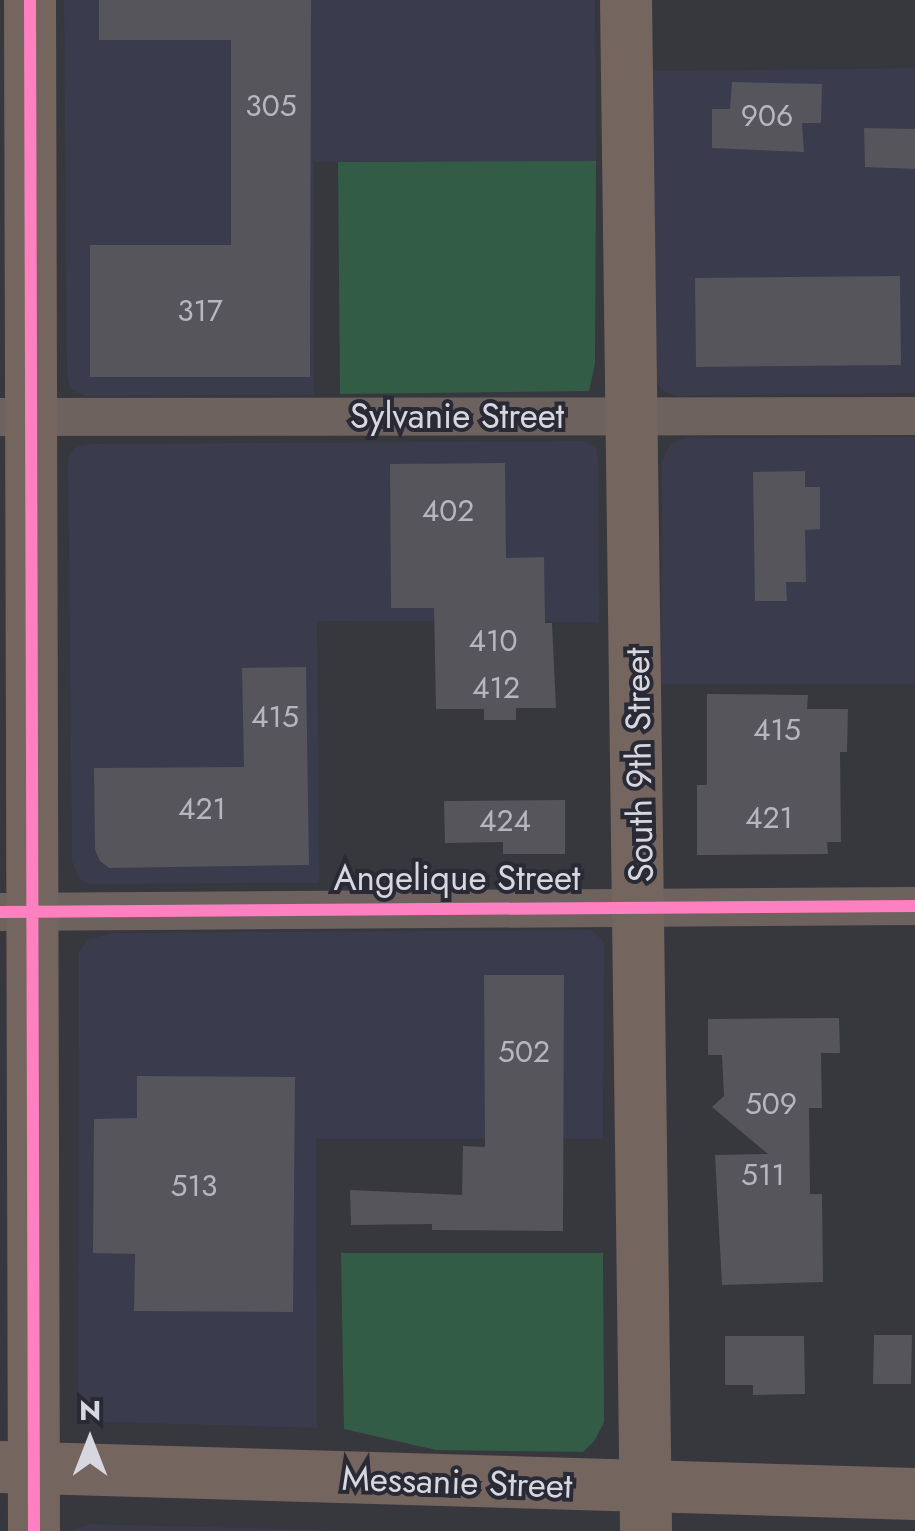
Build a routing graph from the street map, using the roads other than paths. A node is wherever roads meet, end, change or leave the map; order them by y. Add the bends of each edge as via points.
1 (30, 0) edge
2 (626, 0) edge
3 (634, 416) junction
4 (915, 416) edge
5 (17, 417) edge
6 (915, 906) edge
7 (641, 907) junction
8 (17, 911) edge
9 (17, 1468) edge
10 (915, 1494) edge
11 (646, 1509) edge
12 (34, 1531) edge

1 - 5 main road
2 - 3 main road, South 9th Street
3 - 4 street, Sylvanie Street
3 - 5 street, Sylvanie Street
3 - 7 main road, South 9th Street
5 - 8 main road
6 - 7 street, Angelique Street
7 - 8 street, Angelique Street
7 - 11 main road, South 9th Street
8 - 9 main road
9 - 11 main road, Messanie Street
9 - 12 main road
10 - 11 main road, Messanie Street

